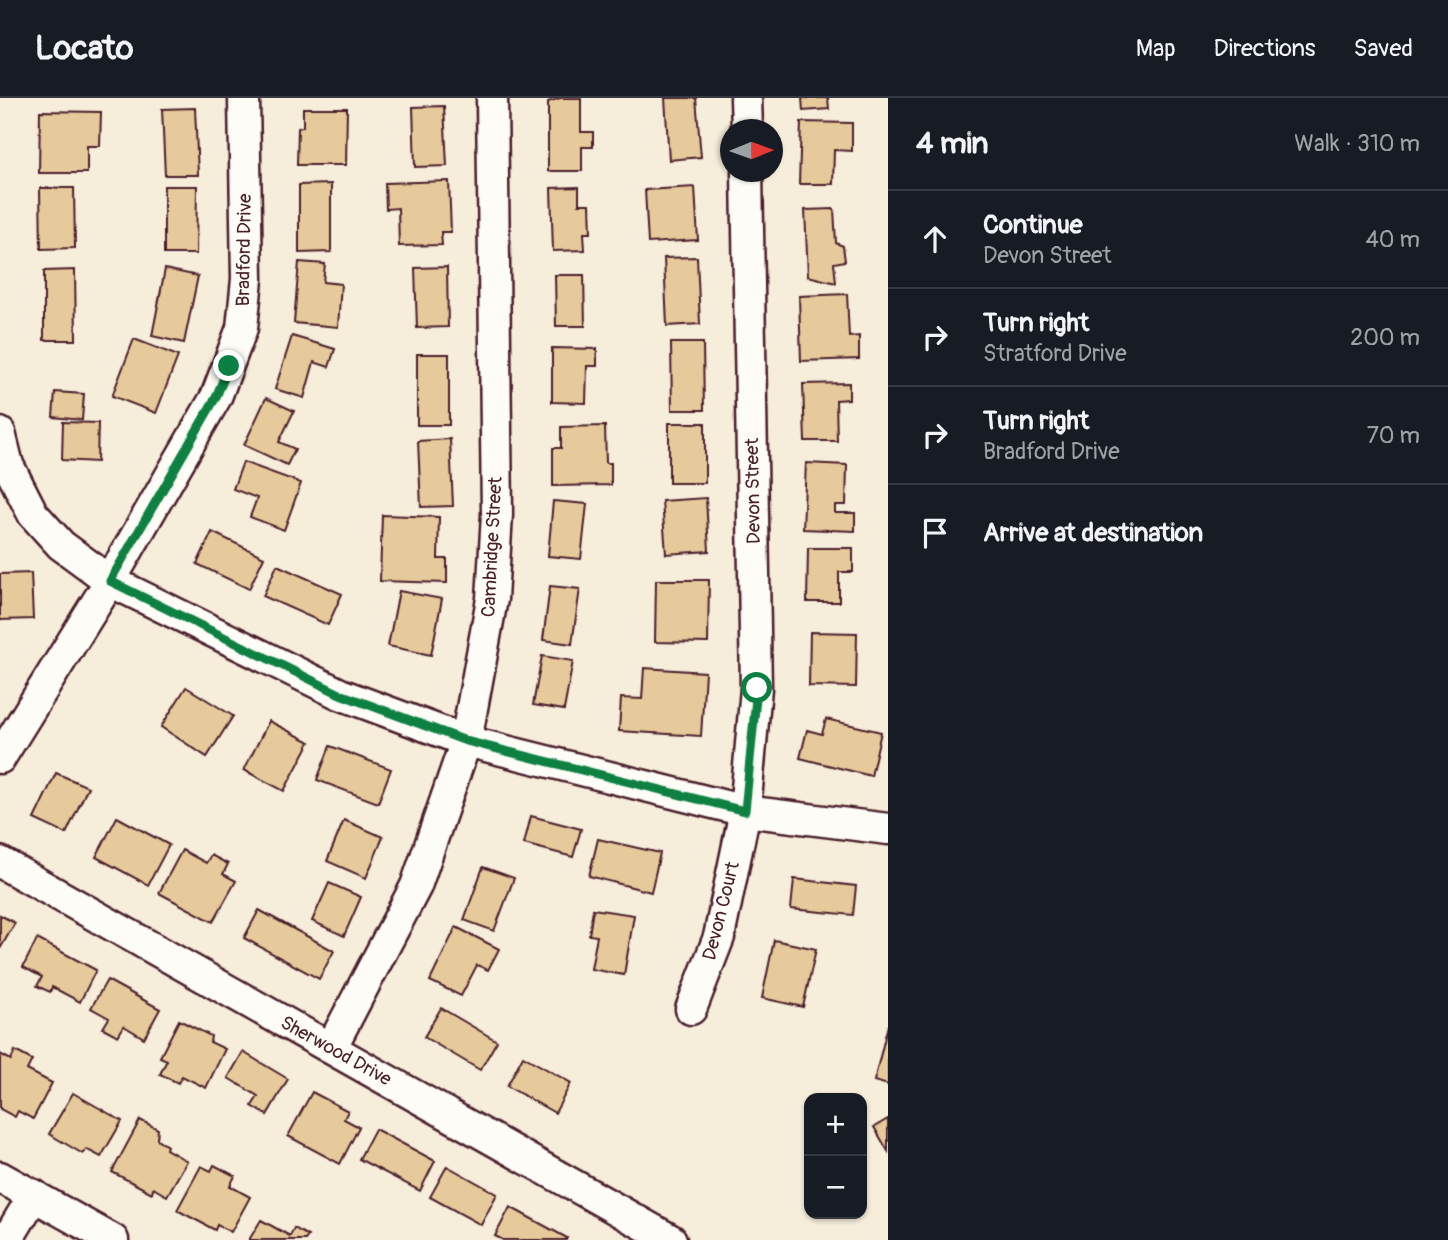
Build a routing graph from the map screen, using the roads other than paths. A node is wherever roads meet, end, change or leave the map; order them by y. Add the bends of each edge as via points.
1 (244, 98) edge
2 (492, 98) edge
3 (746, 98) edge
4 (747, 119) edge
5 (747, 182) edge
6 (0, 433) edge
7 (110, 581) junction
8 (466, 741) junction
9 (0, 758) edge
10 (745, 811) junction
11 (888, 829) edge
12 (0, 862) edge
13 (691, 1009) dead end
14 (331, 1048) junction
15 (0, 1177) edge
16 (34, 1195) junction
17 (7, 1240) edge
18 (113, 1240) edge
19 (671, 1240) edge

1 - 7 street, Bradford Drive via 247,279 242,328 216,397
2 - 8 street, Cambridge Street via 497,514 492,599
3 - 4 street
5 - 10 street, Devon Street via 757,688
6 - 7 street via 8,466 33,514 61,545
7 - 8 street via 340,694
7 - 9 street, Bradford Drive
8 - 10 street
8 - 14 street, Cambridge Street via 416,886
10 - 11 street
10 - 13 street, Devon Court via 719,937
12 - 14 street, Sherwood Drive
14 - 19 street, Sherwood Drive
15 - 16 street
16 - 17 street
16 - 18 street

